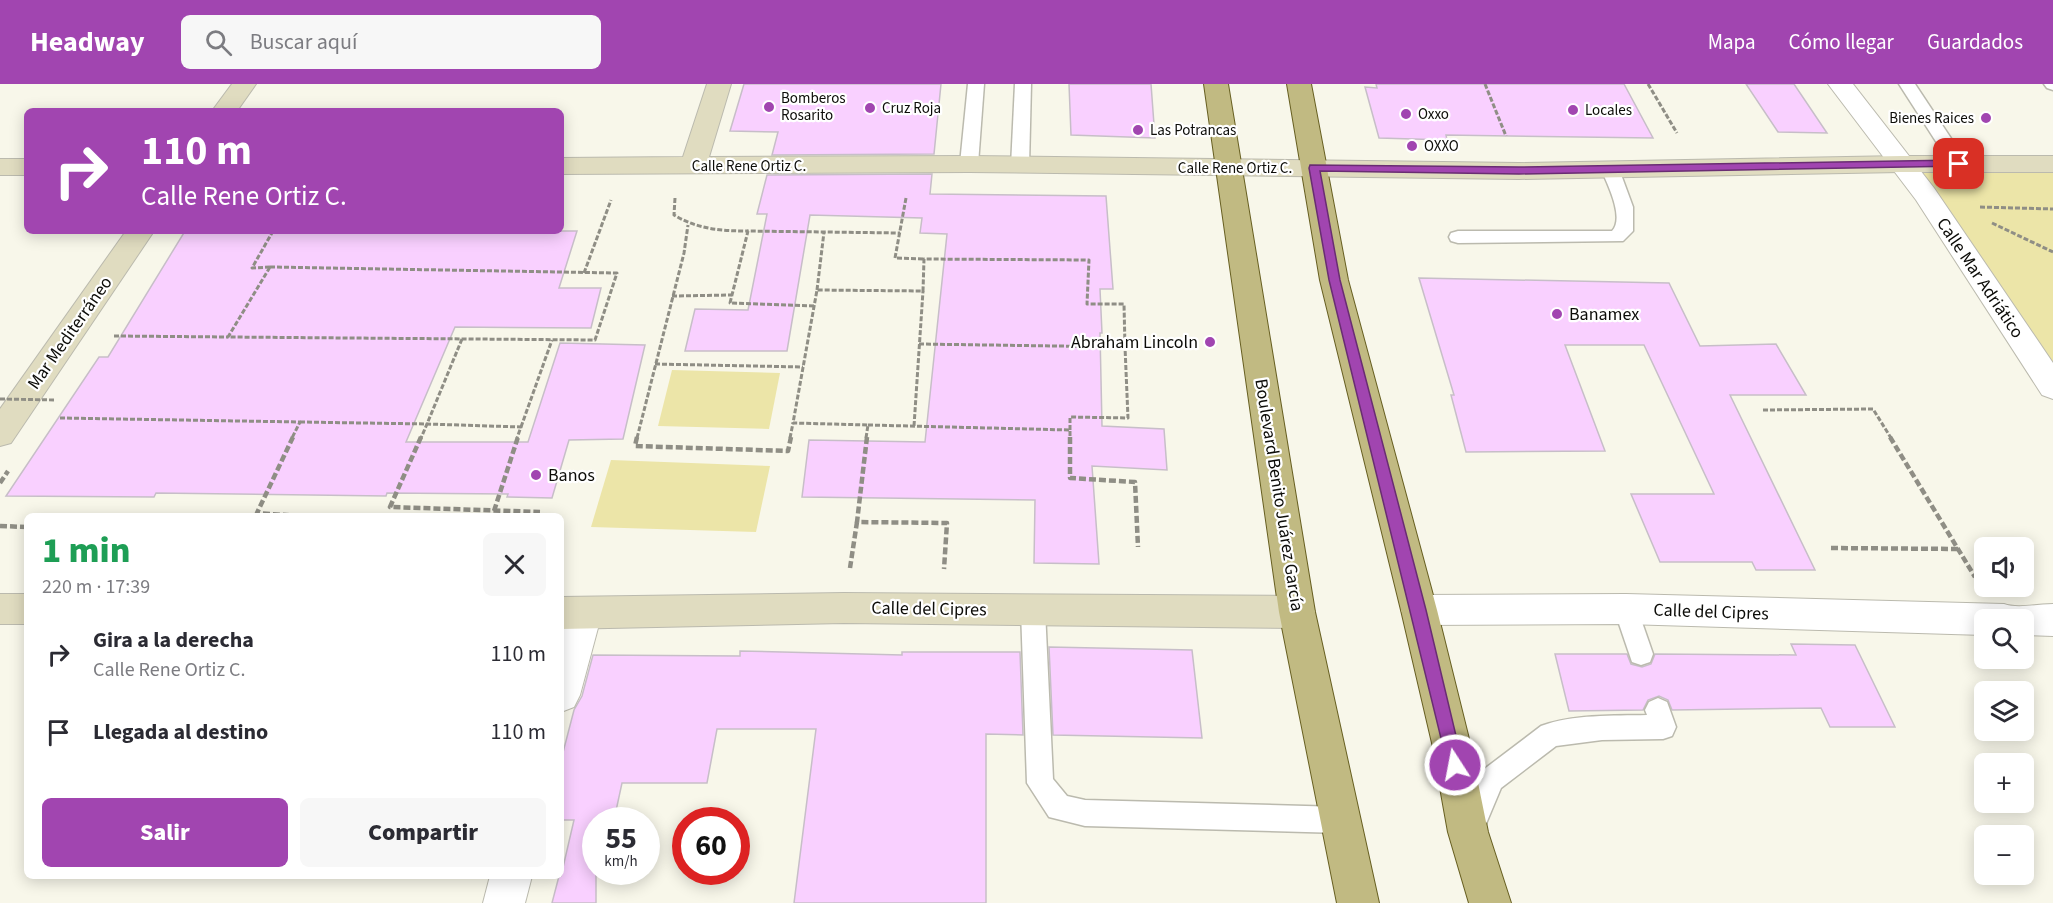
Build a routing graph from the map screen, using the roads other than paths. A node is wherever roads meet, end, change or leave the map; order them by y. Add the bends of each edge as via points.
1 (244, 84) edge
2 (718, 84) edge
3 (976, 84) edge
4 (1023, 84) edge
5 (1216, 84) edge
6 (1299, 84) edge
7 (1840, 84) edge
8 (1907, 84) edge
9 (226, 108) edge
10 (969, 164) junction
11 (1901, 164) junction
12 (1959, 164) junction
13 (2053, 164) edge
14 (564, 166) edge
15 (693, 166) junction
16 (1020, 166) junction
17 (0, 167) edge
18 (24, 167) edge
19 (1229, 168) junction
20 (1314, 168) junction
21 (1610, 169) junction
22 (138, 234) edge
23 (1458, 237) dead end
24 (2053, 387) edge
25 (0, 434) edge
26 (0, 609) edge
27 (24, 609) edge
28 (1626, 609) junction
29 (1033, 610) junction
30 (1419, 610) junction
31 (1297, 612) junction
32 (572, 613) edge
33 (1974, 618) edge
34 (2034, 620) edge
35 (2053, 620) edge
36 (1641, 654) dead end
37 (564, 673) edge
38 (1658, 710) dead end
39 (1341, 820) junction
40 (1468, 832) junction
41 (510, 879) edge
42 (504, 903) edge
43 (1358, 903) edge
44 (1490, 903) edge

1 - 9 main road
2 - 15 main road
3 - 10 lane
4 - 16 lane
5 - 19 main road, Boulevard Benito Juárez García
6 - 20 main road
7 - 11 street, Calle Mar Adriático
8 - 12 lane
10 - 15 main road, Calle Rene Ortiz C.
10 - 16 main road, Calle Rene Ortiz C.
11 - 12 main road, Calle Rene Ortiz C.
11 - 21 main road, Calle Rene Ortiz C.
11 - 24 street, Calle Mar Adriático
12 - 13 main road, Calle Rene Ortiz C.
14 - 15 main road, Calle Rene Ortiz C.
16 - 19 main road, Calle Rene Ortiz C.
17 - 18 main road
19 - 20 main road, Calle Rene Ortiz C.
19 - 31 main road, Boulevard Benito Juárez García
20 - 21 main road, Calle Rene Ortiz C.
20 - 30 main road via 1334,280
21 - 23 lane via 1627,221 1624,231 1616,237
22 - 25 main road, Mar Mediterráneo
26 - 27 main road
28 - 30 street, Calle del Cipres
28 - 33 street, Calle del Cipres
28 - 36 lane
29 - 31 main road, Calle del Cipres
29 - 32 main road, Calle del Cipres
29 - 39 lane via 1040,783 1059,807 1085,813
30 - 40 main road
31 - 39 main road, Boulevard Benito Juárez García
32 - 37 street
34 - 35 street
38 - 40 lane via 1663,727 1602,728 1551,735 1492,778
39 - 43 main road, Boulevard Benito Juárez García
40 - 44 main road
41 - 42 street

